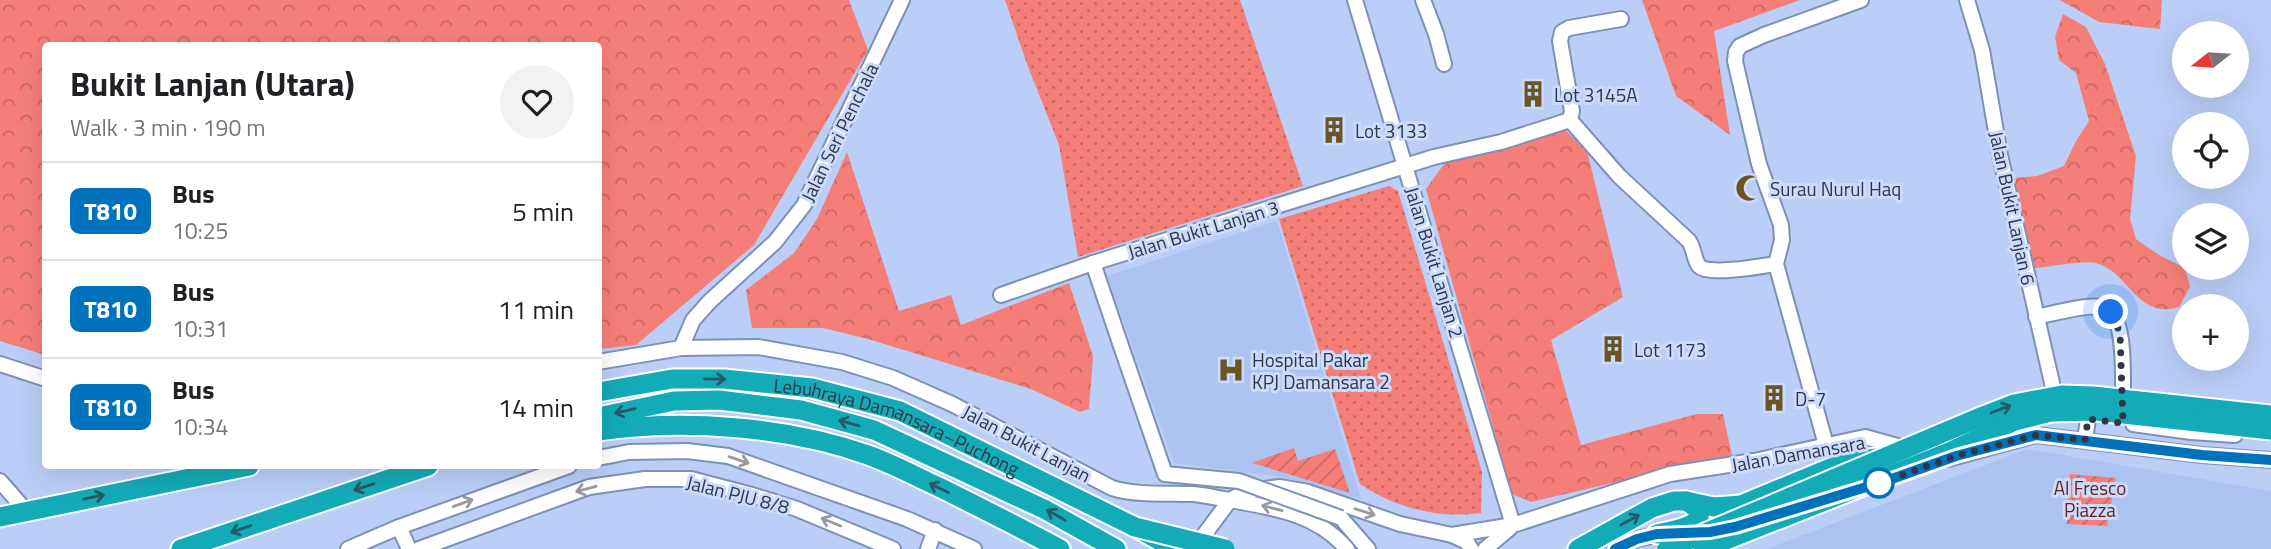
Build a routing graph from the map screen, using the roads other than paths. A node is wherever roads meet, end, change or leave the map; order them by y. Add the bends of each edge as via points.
1 (902, 0) edge
2 (1355, 0) edge
3 (1423, 0) edge
4 (1861, 0) edge
5 (1967, 0) edge
6 (1621, 19) dead end
7 (1444, 64) dead end
8 (1570, 120) junction
9 (1406, 167) junction
10 (1093, 262) junction
11 (1776, 264) junction
12 (1001, 295) dead end
13 (2036, 317) junction
14 (681, 348) junction
15 (602, 361) edge
16 (0, 363) edge
17 (42, 378) edge
18 (602, 391) edge
19 (2271, 415) edge
20 (602, 416) edge
21 (2060, 417) junction
22 (2088, 419) junction
23 (2123, 423) junction
24 (602, 430) edge
25 (2271, 432) edge
26 (2085, 440) junction
27 (1826, 445) junction
28 (1920, 452) junction
29 (602, 457) edge
30 (2271, 460) edge
31 (235, 469) edge
32 (419, 469) edge
33 (561, 469) edge
34 (0, 481) edge
35 (1230, 500) junction
36 (1686, 500) junction
37 (1340, 511) junction
38 (27, 512) junction
39 (0, 517) edge
40 (1313, 522) junction
41 (1513, 525) junction
42 (399, 527) junction
43 (1135, 527) junction
44 (935, 530) junction
45 (1205, 535) dead end
46 (1452, 535) junction
47 (1662, 542) edge
48 (353, 547) edge
49 (181, 549) edge
50 (409, 549) edge
51 (419, 549) edge
52 (893, 549) edge
53 (928, 549) edge
54 (974, 549) edge
55 (1060, 549) edge
56 (1116, 549) edge
57 (1175, 549) edge
58 (1225, 549) edge
59 (1347, 549) edge
60 (1368, 549) edge
61 (1471, 549) edge
62 (1485, 549) edge
63 (1578, 549) edge
64 (1615, 549) edge
65 (1703, 549) edge

1 - 14 street, Jalan Seri Penchala via 804,205 775,242 710,300 693,320
2 - 9 street, Jalan Bukit Lanjan 2
3 - 7 street
4 - 11 street via 1752,40 1736,52 1759,164 1781,225
5 - 13 street, Jalan Bukit Lanjan 6 via 1982,50
6 - 8 street via 1562,32
8 - 9 street, Jalan Bukit Lanjan 3
8 - 11 street via 1619,176 1681,231 1703,270
9 - 10 street, Jalan Bukit Lanjan 3
9 - 41 street, Jalan Bukit Lanjan 2
10 - 12 street, Jalan Bukit Lanjan 3
10 - 37 street, bridge via 1165,474 1239,481
11 - 27 street
13 - 21 street, Jalan Bukit Lanjan 6
13 - 23 street via 2083,308 2104,307 2111,312 2120,333
14 - 15 street, Jalan Bukit Lanjan
14 - 35 street, Jalan Bukit Lanjan via 758,346 842,362 893,377 952,404 1112,488
16 - 17 street
18 -> 43 highway, Lebuhraya Damansara–Puchong via 672,379 812,388 900,411
47 -> 19 highway, bridge via 2014,404 2044,397 2093,396
56 -> 20 highway, Lebuhraya Damansara–Puchong via 1045,509 874,430 801,410 719,400 674,401
21 - 22 street
21 - 28 street via 1971,434
22 - 23 street
22 - 26 street
23 - 25 street via 2191,432
55 -> 24 highway via 900,469 823,442 690,426
25 - 65 highway, bridge via 2096,411 2051,412 2015,421 1949,452
26 - 30 street
26 - 47 street via 2036,435 1735,527
27 - 28 street, Jalan Damansara via 1865,437
27 - 41 street, Jalan Damansara via 1670,474
28 - 36 highway via 1845,462 1741,505 1714,507
29 -> 44 street, Jalan PJU 8/8 via 687,451 728,456
38 -> 31 highway
32 -> 49 highway
42 -> 33 street
34 - 38 street
35 - 37 street, Jalan Bukit Lanjan via 1246,491 1280,487 1308,492
40 -> 35 street via 1268,506
35 - 45 street
36 - 47 highway via 1697,510 1696,523
63 -> 36 highway via 1651,508
37 - 40 street via 1317,513
37 -> 46 street, Jalan Bukit Lanjan
37 - 60 street
38 - 39 highway
40 - 59 street
41 - 46 street, Jalan Damansara
41 - 62 street
42 - 48 street
42 - 50 street
43 - 57 highway, Lebuhraya Damansara–Puchong, bridge
43 - 58 highway, bridge
44 - 53 street
44 - 54 street, Jalan PJU 8/8
46 - 61 street via 1468,542
47 - 64 street via 1637,539
52 -> 51 street, Jalan PJU 8/8 via 797,509 691,479 645,479 589,487

